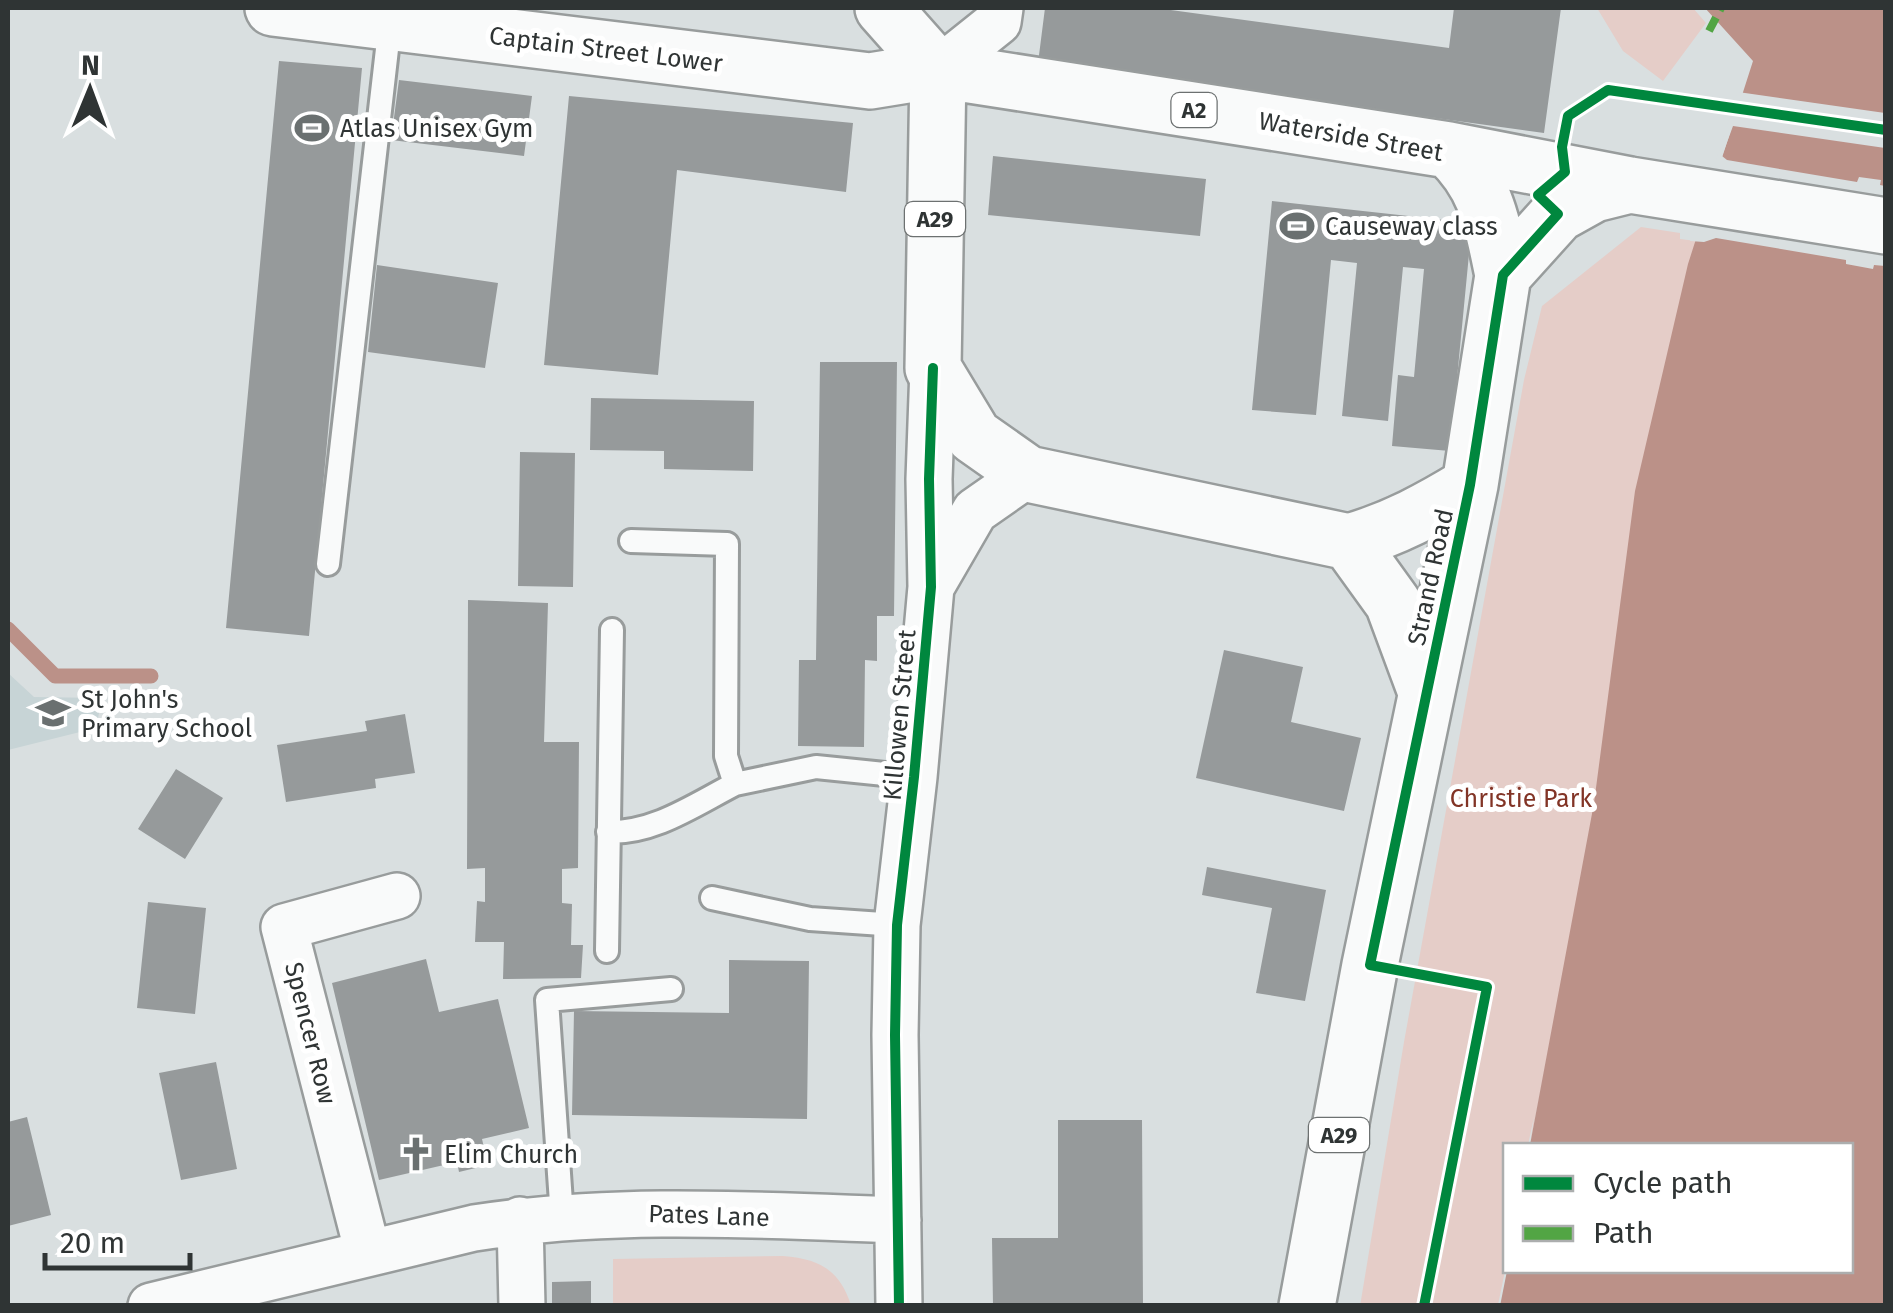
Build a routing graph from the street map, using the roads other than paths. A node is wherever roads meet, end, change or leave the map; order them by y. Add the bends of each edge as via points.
1 (273, 8) edge
2 (884, 8) edge
3 (1000, 8) edge
4 (390, 23) junction
5 (938, 70) junction
6 (1450, 150) junction
7 (1561, 193) junction
8 (1886, 226) edge
9 (1503, 275) junction
10 (933, 368) junction
11 (1028, 474) junction
12 (1470, 485) junction
13 (631, 541) dead end
14 (1349, 542) junction
15 (328, 564) dead end
16 (931, 587) junction
17 (612, 630) dead end
18 (1426, 692) junction
19 (914, 776) junction
20 (735, 784) junction
21 (608, 832) junction
22 (398, 896) dead end
23 (712, 898) dead end
24 (896, 925) junction
25 (608, 950) dead end
26 (671, 989) dead end
27 (541, 1219) junction
28 (898, 1220) junction
29 (368, 1253) junction
30 (256, 1293) edge
31 (151, 1306) edge
32 (522, 1306) edge
33 (899, 1306) edge
34 (1307, 1306) edge

1 - 4 main road, Captain Street Lower
2 - 5 main road
3 - 5 street via 998,22
4 - 5 main road, Captain Street Lower via 870,81
4 - 15 lane
5 - 6 main road, Waterside Street / A2
5 - 10 main road, Killowen Street / A29
6 - 7 main road, A2
6 - 9 main road, Waterside Street via 1488,204
7 - 8 main road via 1630,185
7 - 9 main road
9 - 12 main road, Strand Road / A29
10 - 11 main road via 974,436
10 - 16 street, Killowen Street
11 - 14 main road
11 - 16 street, Killowen Street via 975,511
12 - 14 main road via 1421,515
12 - 18 main road, Strand Road / A29
13 - 20 lane via 727,544 726,756
14 - 18 main road via 1394,603
16 - 19 street, Killowen Street
17 - 21 lane
18 - 34 main road, Strand Road / A29
19 - 20 lane via 816,767
19 - 24 street, Killowen Street
20 - 21 lane via 653,826
21 - 25 lane
22 - 29 street, Spencer Row via 284,927
23 - 24 lane via 810,919
24 - 28 street, Killowen Street
26 - 27 lane via 547,1000
27 - 28 street, Pates Lane via 630,1212
27 - 29 street, Pates Lane
27 - 32 street
28 - 33 street, Killowen Street
29 - 30 street, Pates Lane
30 - 31 street, Pates Lane

